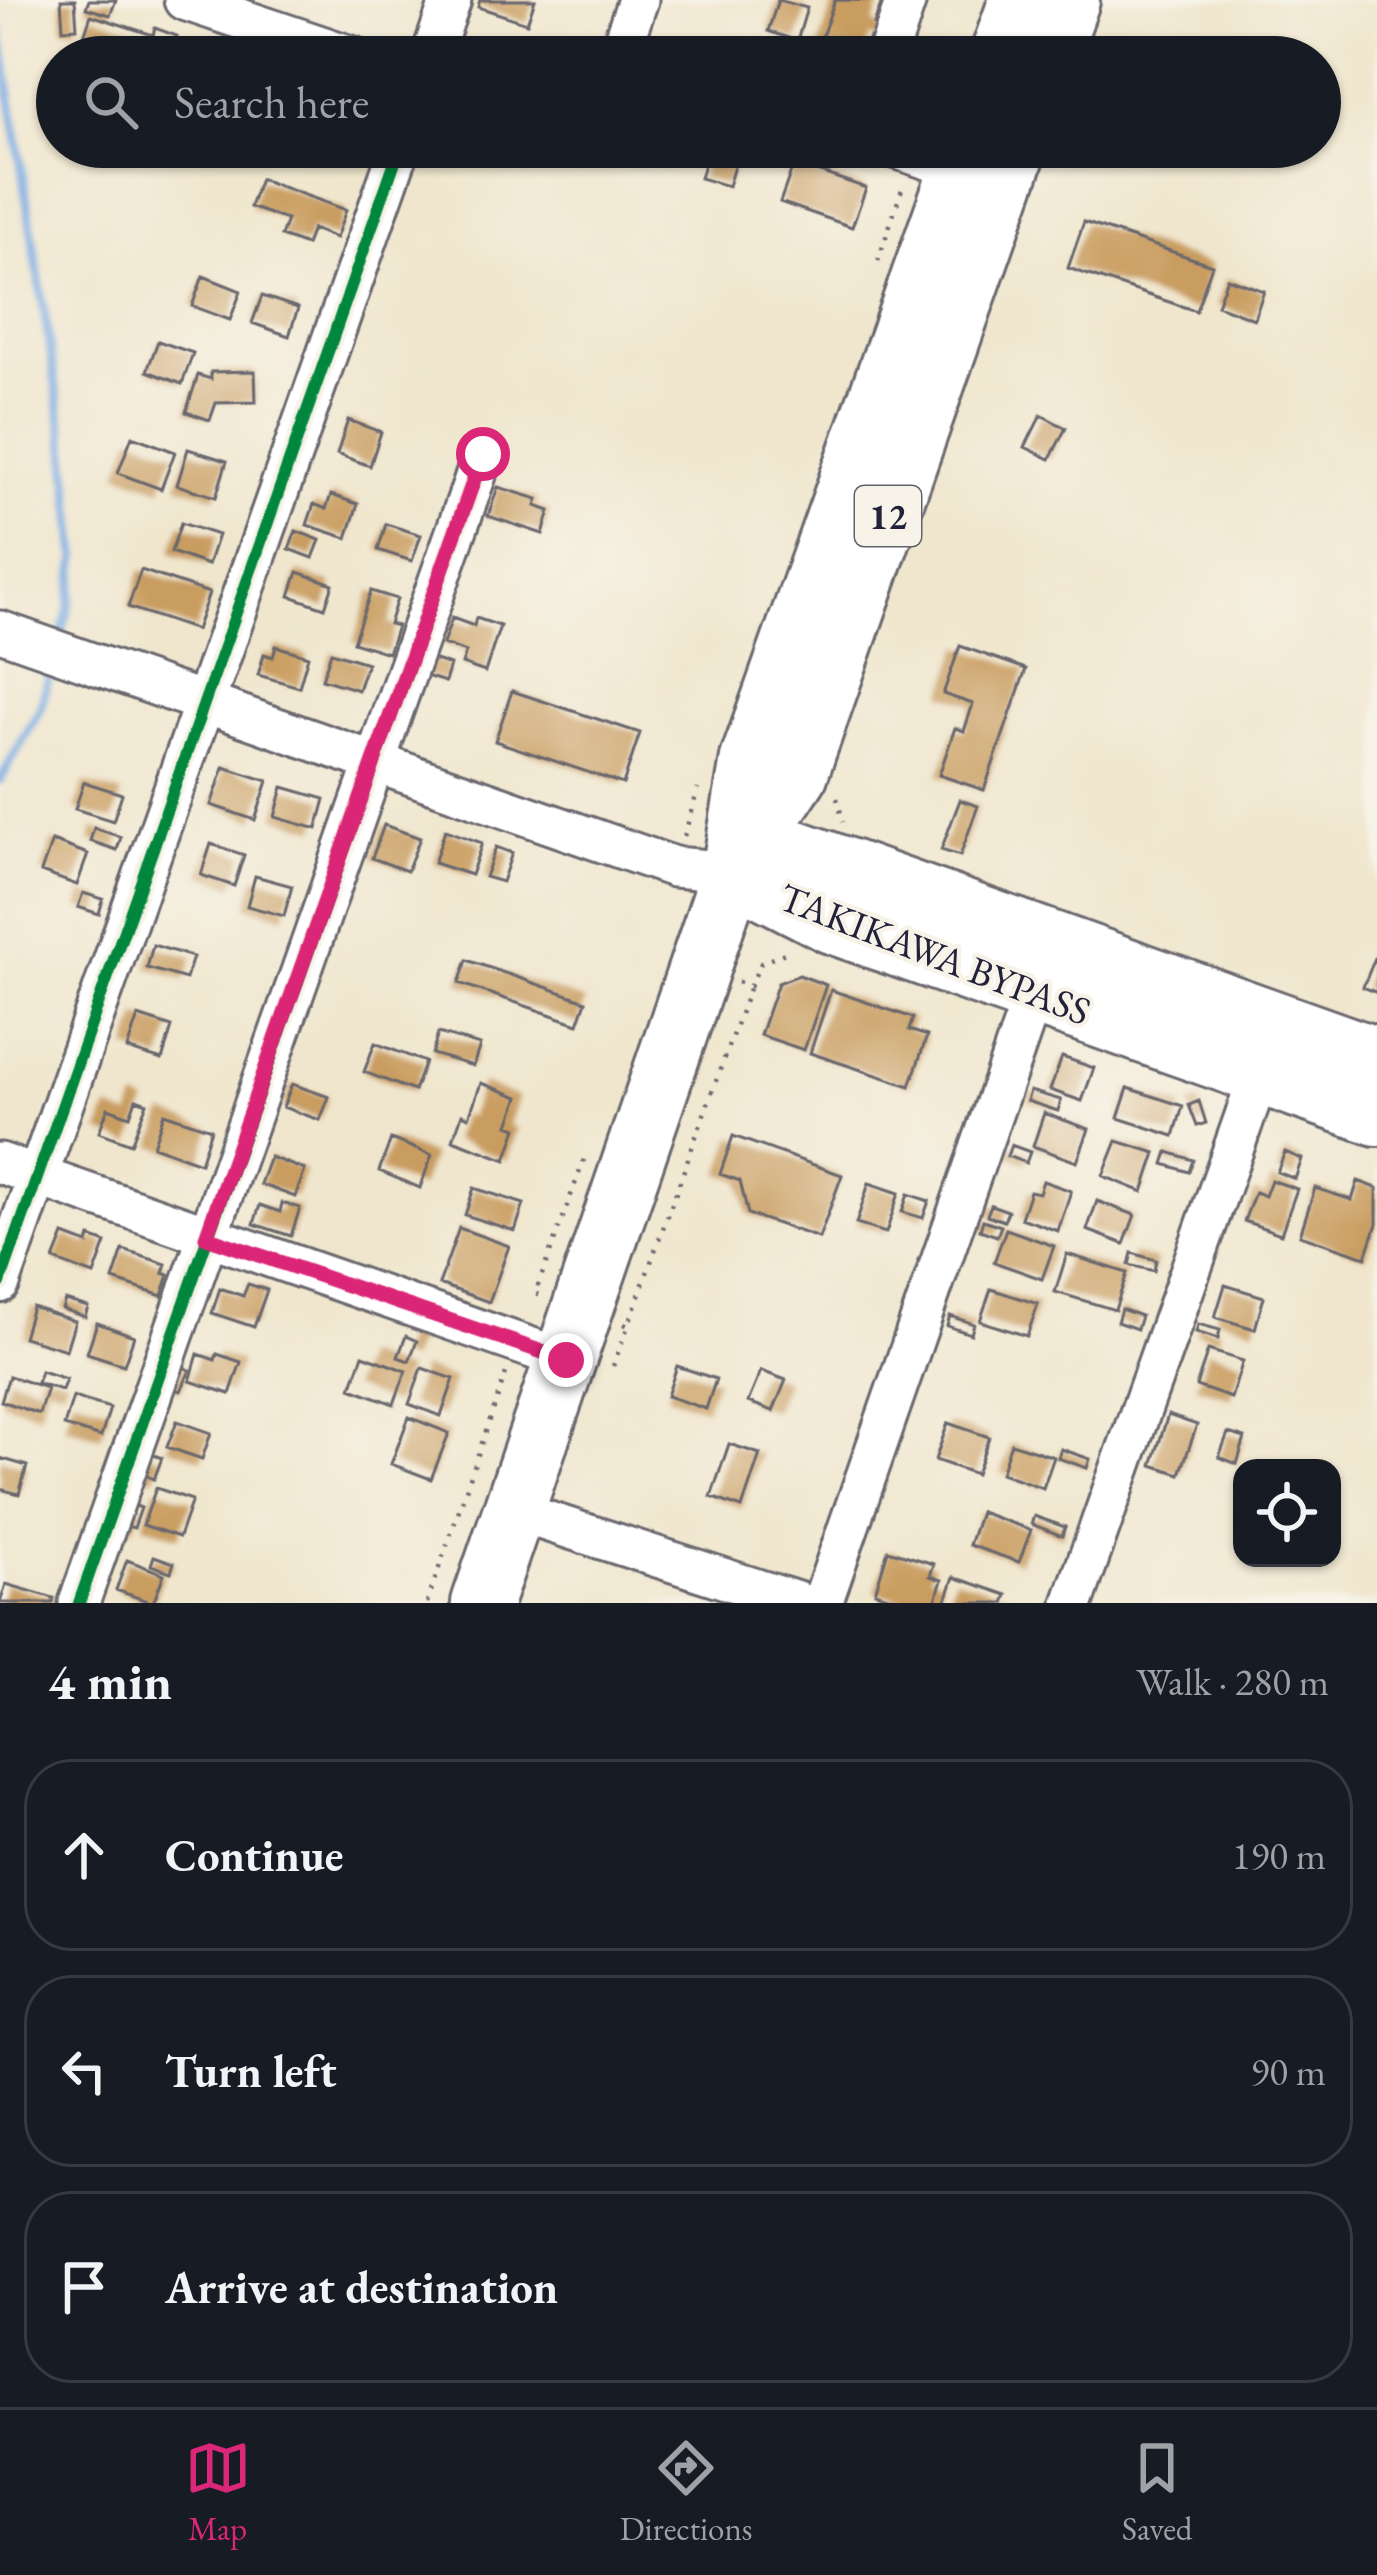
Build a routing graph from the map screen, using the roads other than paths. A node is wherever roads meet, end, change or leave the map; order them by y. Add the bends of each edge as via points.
1 (184, 0) edge
2 (452, 0) edge
3 (638, 0) edge
4 (906, 0) edge
5 (1020, 0) edge
6 (1069, 0) edge
7 (291, 36) edge
8 (439, 36) edge
9 (629, 36) edge
10 (894, 36) edge
11 (1007, 36) edge
12 (1056, 36) edge
13 (393, 168) edge
14 (960, 168) edge
15 (1010, 168) edge
16 (483, 454) dead end
17 (0, 631) edge
18 (206, 703) junction
19 (375, 763) junction
20 (732, 872) junction
21 (1042, 969) junction
22 (1269, 1048) junction
23 (1377, 1058) edge
24 (1377, 1114) edge
25 (19, 1170) edge
26 (206, 1237) junction
27 (3, 1267) edge
28 (541, 1352) junction
29 (515, 1511) junction
30 (79, 1603) edge
31 (482, 1603) edge
32 (800, 1603) edge
33 (822, 1603) edge
34 (1073, 1603) edge

1 - 7 street
2 - 8 street
3 - 9 street
4 - 10 street
5 - 11 highway
6 - 12 highway
13 - 18 street
14 - 20 highway, 12 via 751,759
15 - 20 highway, 12 via 797,775
16 - 19 street
17 - 18 street
18 - 19 street
18 - 25 street
19 - 20 street via 674,867
19 - 26 street
20 - 21 highway, TAKIKAWA BYPASS via 832,923
20 - 28 highway, 12
21 - 22 highway, TAKIKAWA BYPASS
21 - 33 street
22 - 23 highway, TAKIKAWA BYPASS
22 - 24 highway, TAKIKAWA BYPASS
22 - 34 street
25 - 26 street
25 - 27 street
26 - 28 street
26 - 30 street
28 - 29 highway, 12
29 - 31 highway, 12
29 - 32 street

